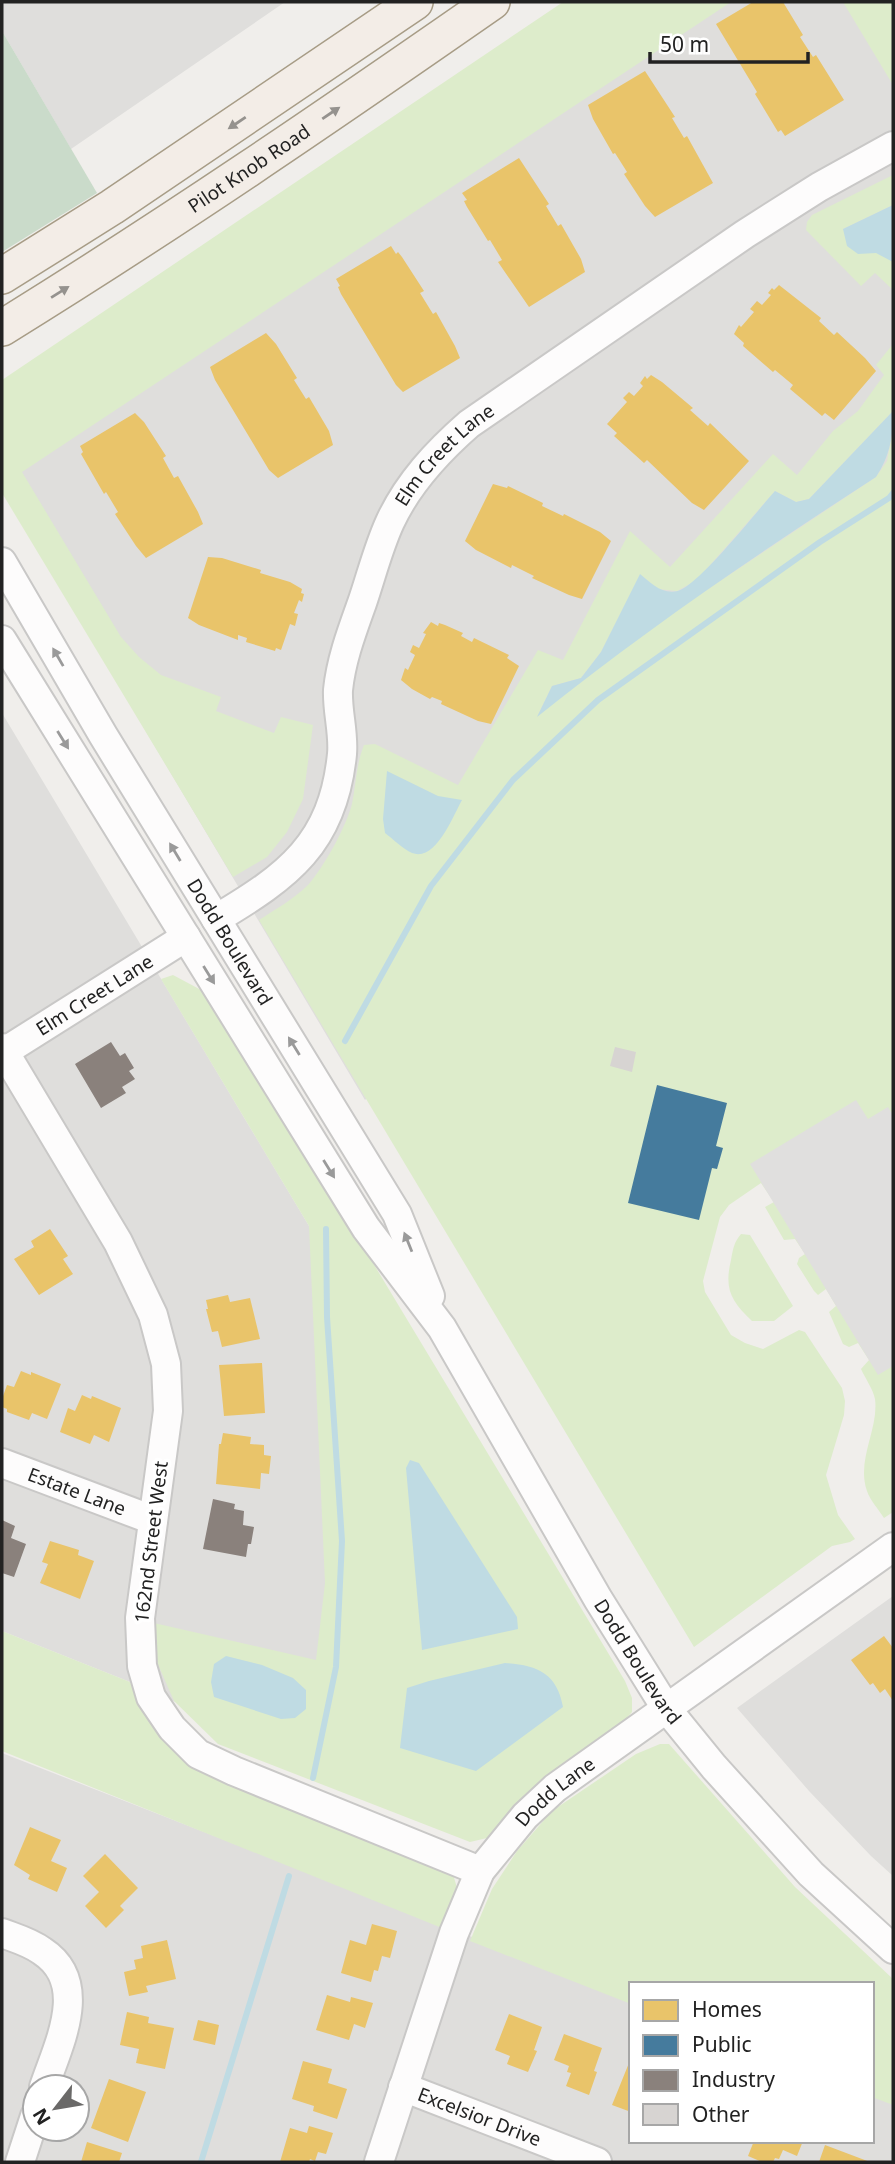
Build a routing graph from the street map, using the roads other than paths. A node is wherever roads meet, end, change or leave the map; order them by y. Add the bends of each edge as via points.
1 (415, 2) edge
2 (492, 2) edge
3 (893, 146) edge
4 (2, 276) edge
5 (2, 328) edge
6 (2, 562) edge
7 (2, 640) edge
8 (216, 919) junction
9 (186, 937) junction
10 (3, 1050) edge
11 (442, 1328) junction
12 (2, 1463) edge
13 (153, 1520) junction
14 (892, 1550) edge
15 (666, 1708) junction
16 (480, 1871) junction
17 (2, 1933) edge
18 (893, 1949) edge
19 (48, 2073) edge
20 (403, 2087) junction
21 (26, 2143) edge
22 (20, 2162) edge
23 (379, 2162) edge
24 (597, 2162) edge

1 -> 4 main road
5 -> 2 main road, Pilot Knob Road via 239,176
3 - 8 street, Elm Creet Lane via 745,234 469,424 441,448 389,523 345,652 338,691 342,753 333,801 315,840 289,870
8 -> 6 street, Dodd Boulevard
7 -> 9 street, Dodd Boulevard
11 -> 8 street, Dodd Boulevard via 397,1214
9 - 10 street, Elm Creet Lane
9 -> 11 street, Dodd Boulevard via 366,1228
10 - 13 street, 162nd Street West via 118,1242 153,1315 166,1364 168,1411
11 - 15 street, Dodd Boulevard via 597,1600
12 - 13 street, Estate Lane
13 - 16 street, 162nd Street West via 140,1618 142,1666 151,1697 172,1728 198,1754 234,1771
14 - 15 street, Dodd Lane
15 - 16 street, Dodd Lane via 555,1788
15 - 18 street, Dodd Boulevard via 811,1874
16 - 20 street, Dodd Lane via 454,1933
17 - 19 street via 45,1952 57,1964 67,1986 68,2012
20 - 23 street, Dodd Lane
20 - 24 street, Excelsior Drive
21 - 22 street

